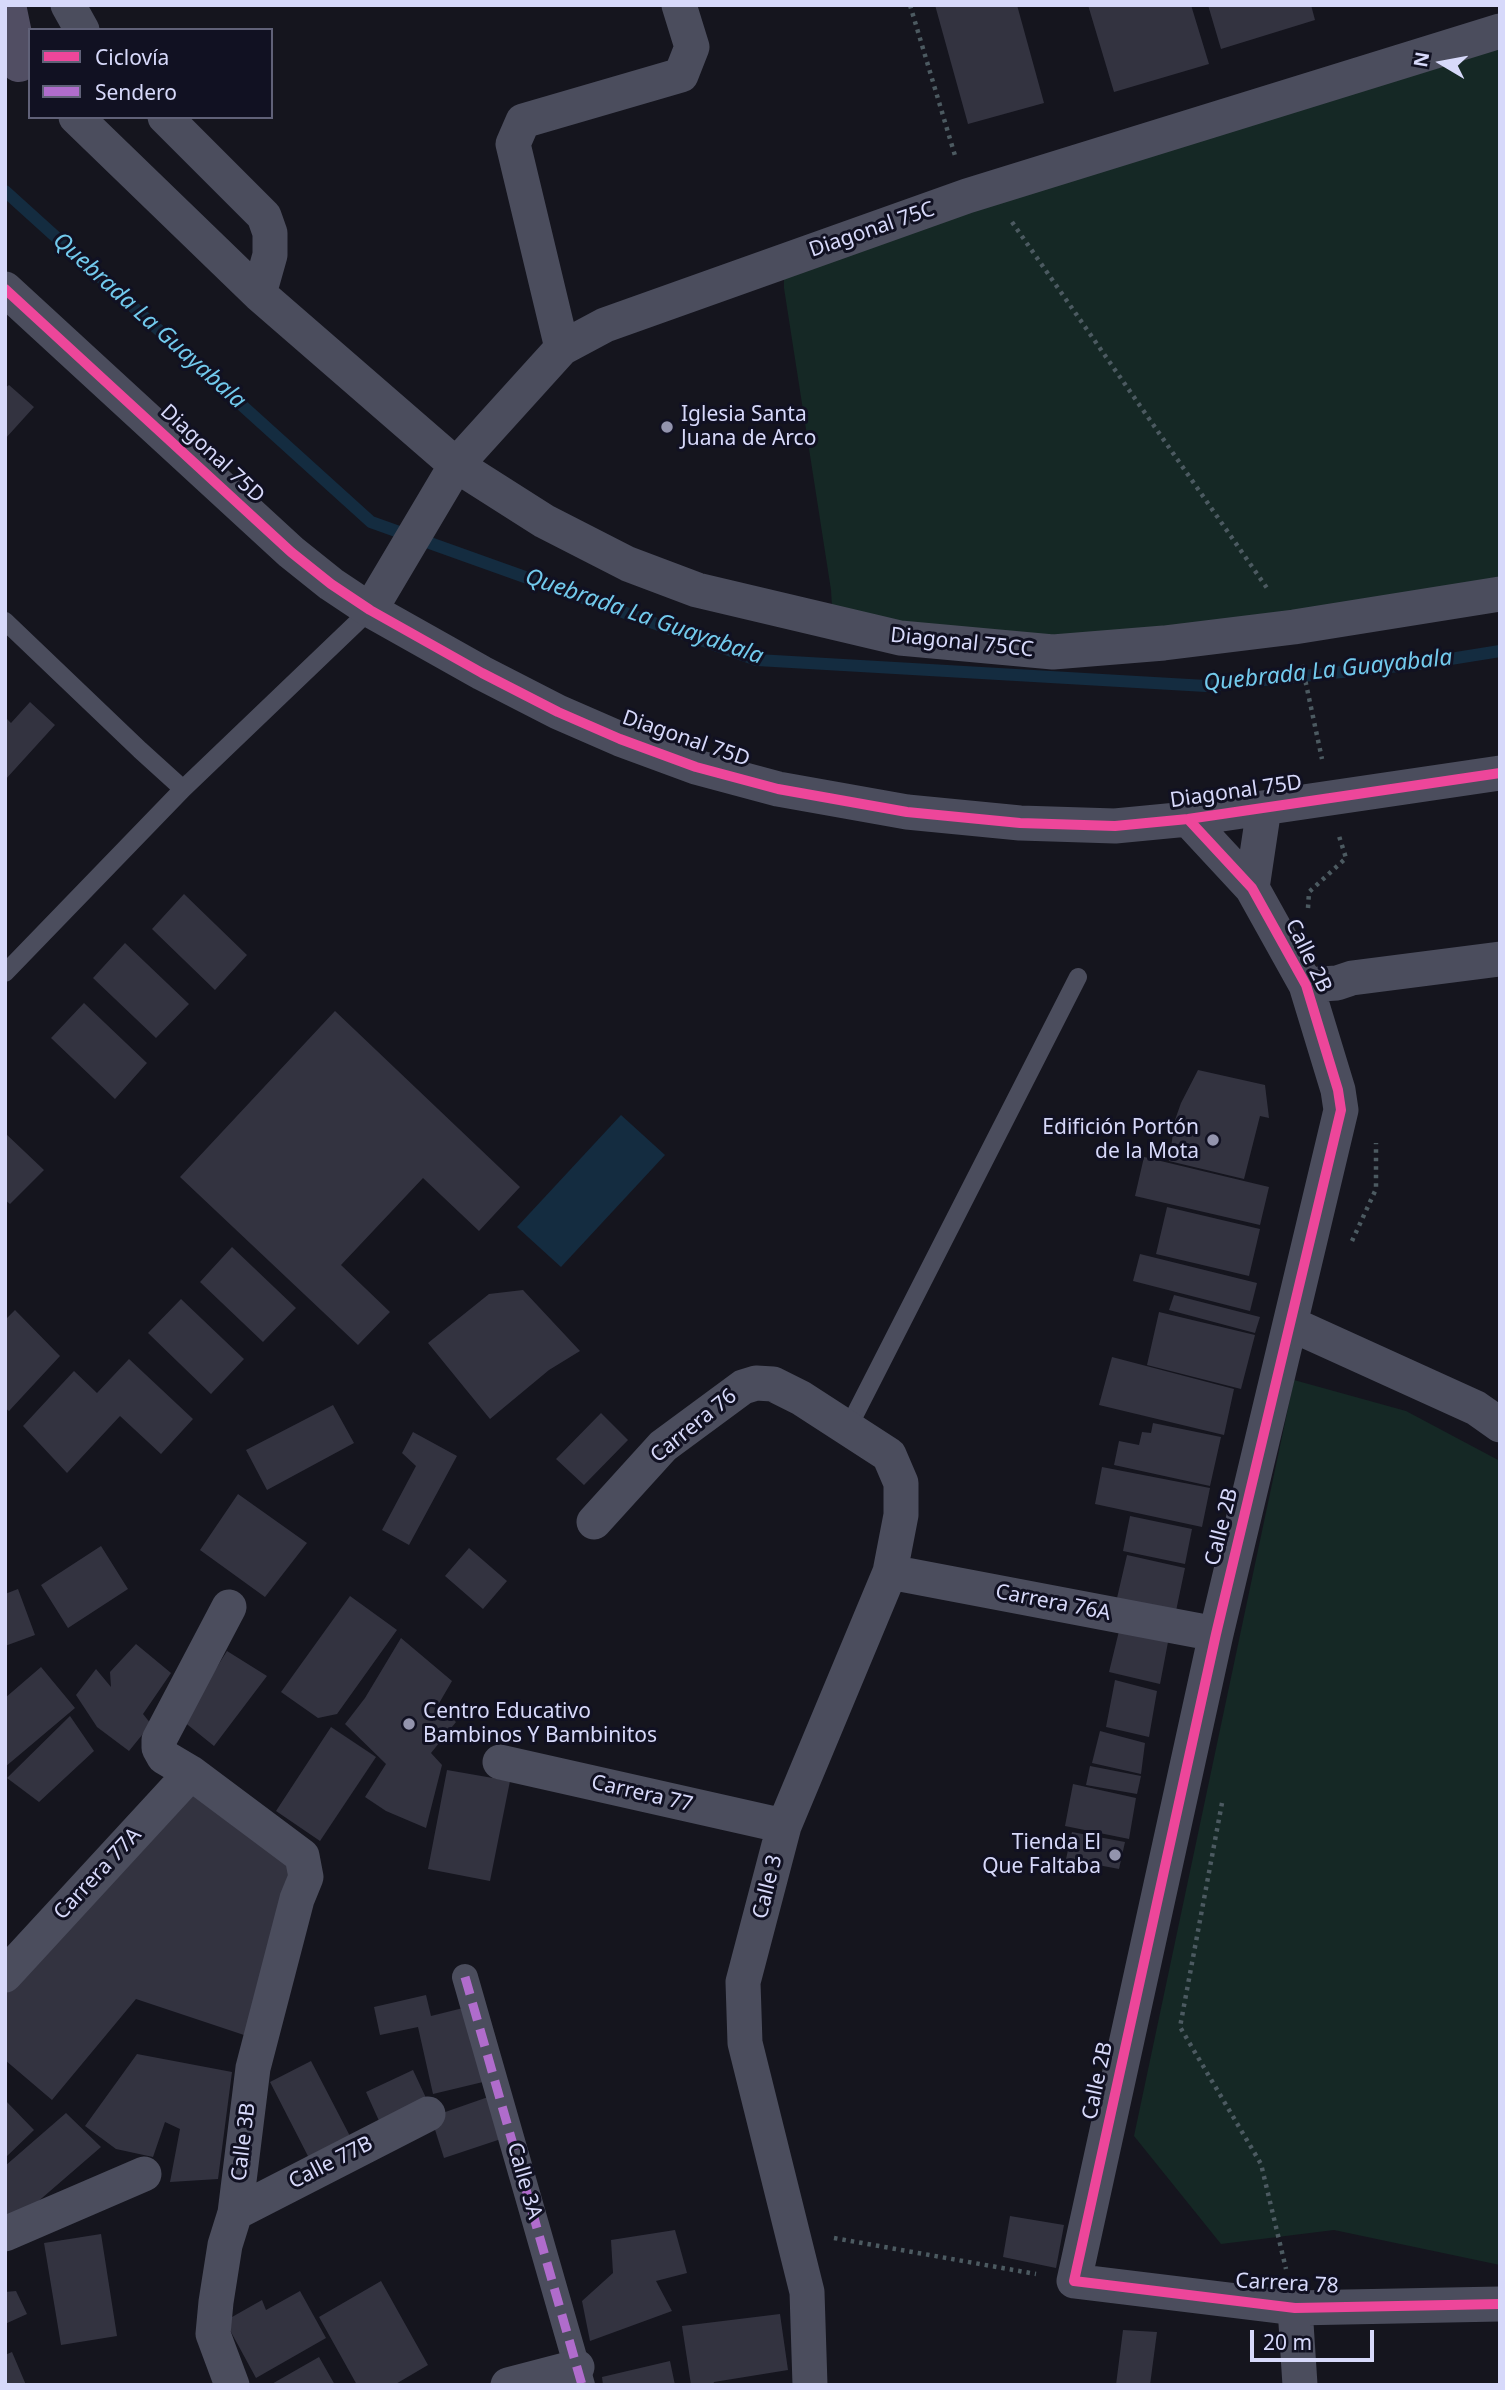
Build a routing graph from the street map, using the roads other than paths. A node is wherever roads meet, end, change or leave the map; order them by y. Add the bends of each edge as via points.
1 (7, 5) edge
2 (68, 5) edge
3 (679, 5) edge
4 (81, 28) edge
5 (1500, 31) edge
6 (18, 62) edge
7 (78, 119) edge
8 (167, 119) edge
9 (5, 289) edge
10 (259, 294) junction
11 (562, 348) junction
12 (456, 465) junction
13 (1500, 594) edge
14 (370, 610) junction
15 (5, 621) edge
16 (1500, 774) edge
17 (183, 789) junction
18 (1264, 808) junction
19 (1188, 819) junction
20 (1252, 888) junction
21 (1500, 959) edge
22 (5, 973) edge
23 (1078, 977) dead end
24 (1306, 985) junction
25 (1291, 1324) junction
26 (1500, 1425) edge
27 (848, 1428) junction
28 (594, 1522) dead end
29 (890, 1572) junction
30 (229, 1607) dead end
31 (1216, 1634) junction
32 (500, 1762) dead end
33 (191, 1773) junction
34 (784, 1826) junction
35 (5, 1975) edge
36 (465, 1977) dead end
37 (428, 2114) dead end
38 (144, 2174) dead end
39 (235, 2213) junction
40 (5, 2234) edge
41 (1074, 2281) joint
42 (1500, 2304) edge
43 (1295, 2308) junction
44 (580, 2376) edge
45 (232, 2385) edge
46 (508, 2385) edge
47 (810, 2385) edge
48 (1300, 2385) edge

1 - 6 main road
2 - 4 street
3 - 11 street via 692,47 681,75 523,121 513,144
5 - 11 street, Diagonal 75C via 967,196 605,324
7 - 10 street
8 - 10 street via 264,216 270,255
9 - 14 street, Diagonal 75D via 290,552
10 - 12 street
11 - 12 street, Diagonal 75C
12 - 13 street, Diagonal 75CC via 544,521 628,564 697,590 901,638 1053,652 1296,639
12 - 14 street, Diagonal 75C
14 - 17 lane
14 - 19 street, Diagonal 75D via 558,712 696,767 778,789 907,812 1020,823 1115,826
15 - 17 lane
16 - 18 street, Diagonal 75D
17 - 22 lane
18 - 19 street, Diagonal 75D
18 - 20 street
19 - 20 street, Calle 2B
20 - 24 street, Calle 2B
21 - 24 street
23 - 27 lane
24 - 25 street, Calle 2B via 1341,1110
25 - 26 street via 1476,1408
25 - 31 street, Calle 2B
27 - 28 street, Carrera 76 via 773,1384 743,1387 663,1447
27 - 29 street, Calle 3 via 889,1455 901,1483 901,1515
29 - 31 street, Carrera 76A
29 - 34 street, Calle 3
30 - 33 street via 159,1741 164,1758
31 - 41 street, Calle 2B
32 - 34 street, Carrera 77
33 - 35 street, Carrera 77A
33 - 39 street, Calle 3B via 302,1856 306,1877 253,2068
34 - 47 street, Calle 3 via 743,1982 745,2043 807,2292
36 - 44 street, Calle 3A
37 - 39 street, Calle 77B
38 - 40 street
39 - 45 street, Calle 3B via 225,2245 213,2334
41 - 43 street, Carrera 78
42 - 43 street, Carrera 78
43 - 48 street
44 - 46 street

